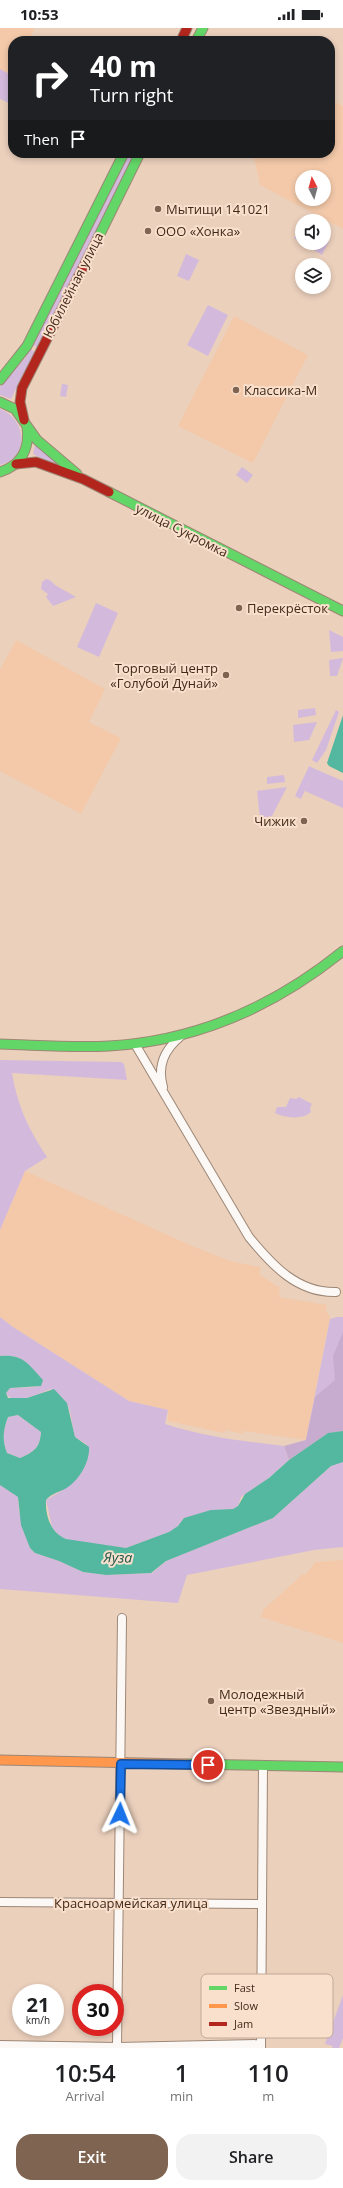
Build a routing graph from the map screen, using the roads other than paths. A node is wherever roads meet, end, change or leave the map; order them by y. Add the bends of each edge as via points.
1 (121, 158) edge
2 (137, 158) edge
3 (0, 380) edge
4 (0, 402) edge
5 (26, 423) junction
6 (16, 464) junction
7 (1, 472) edge
8 (82, 479) junction
9 (343, 611) edge
10 (343, 951) edge
11 (183, 1035) junction
12 (0, 1044) edge
13 (135, 1044) junction
14 (166, 1096) junction
15 (336, 1292) dead end
16 (122, 1618) dead end
17 (0, 1760) edge
18 (121, 1764) junction
19 (263, 1765) junction
20 (343, 1767) edge
21 (0, 1902) edge
22 (117, 1903) junction
23 (261, 1904) junction
24 (261, 1974) edge
25 (0, 2045) edge
26 (261, 2046) edge
27 (116, 2047) junction

1 - 3 main road, Юбилейная улица via 27,346
2 - 5 main road, Юбилейная улица via 22,388 20,402
4 - 5 main road via 15,409
5 - 6 main road, Юбилейная улица via 28,447
5 - 8 main road via 37,440
6 - 7 main road
6 - 8 main road, улица Сукромка via 36,462
8 - 9 main road, улица Сукромка
10 - 11 main road via 306,981 262,1006 231,1020
11 - 13 main road
11 - 14 street via 175,1041 163,1058 161,1076
12 - 13 main road
13 - 14 street
14 - 15 street via 239,1222 262,1252 284,1274 303,1286 324,1293
16 - 18 street
17 - 18 main road
18 - 19 main road
18 - 22 street
19 - 20 main road
19 - 23 street
21 - 22 street, Красноармейская улица
22 - 23 street, Красноармейская улица
22 - 27 street
23 - 24 street
25 - 27 street
26 - 27 street

